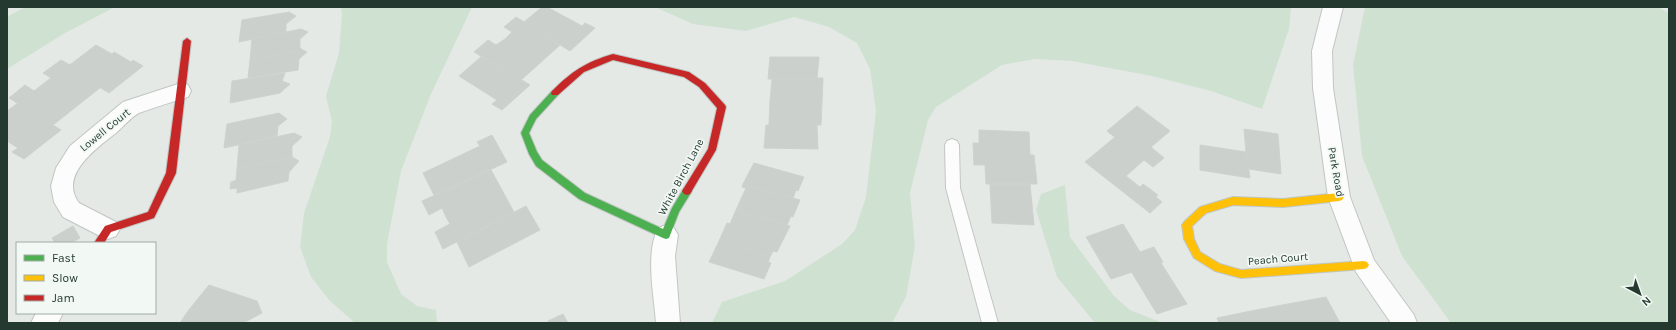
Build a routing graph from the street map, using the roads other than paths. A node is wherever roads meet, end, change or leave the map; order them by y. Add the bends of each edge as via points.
1 (1333, 7) edge
2 (187, 41) dead end
3 (181, 91) junction
4 (952, 145) dead end
5 (1339, 197) junction
6 (666, 235) junction
7 (104, 236) edge
8 (1364, 264) junction
9 (50, 314) edge
10 (43, 323) edge
11 (668, 323) edge
12 (990, 323) edge
13 (1405, 323) edge

1 - 5 street, Park Road via 1322,51 1322,88
2 - 3 street
3 - 7 street, Lowell Court via 171,173 151,215
3 - 7 street, Lowell Court via 130,108 78,152 67,168 62,186 65,202 71,210
4 - 12 lane via 953,188
5 - 8 street, Park Road
5 - 8 street, Peach Court via 1283,203 1233,201 1203,210 1187,226 1189,239 1197,255 1218,268 1242,274
6 - 6 street, White Birch Lane via 676,211 712,150 722,107 702,85 686,74 613,57 588,65 572,75 533,117 525,133 533,154 540,163 582,196
6 - 11 street via 663,256
8 - 13 street, Park Road
9 - 10 street

